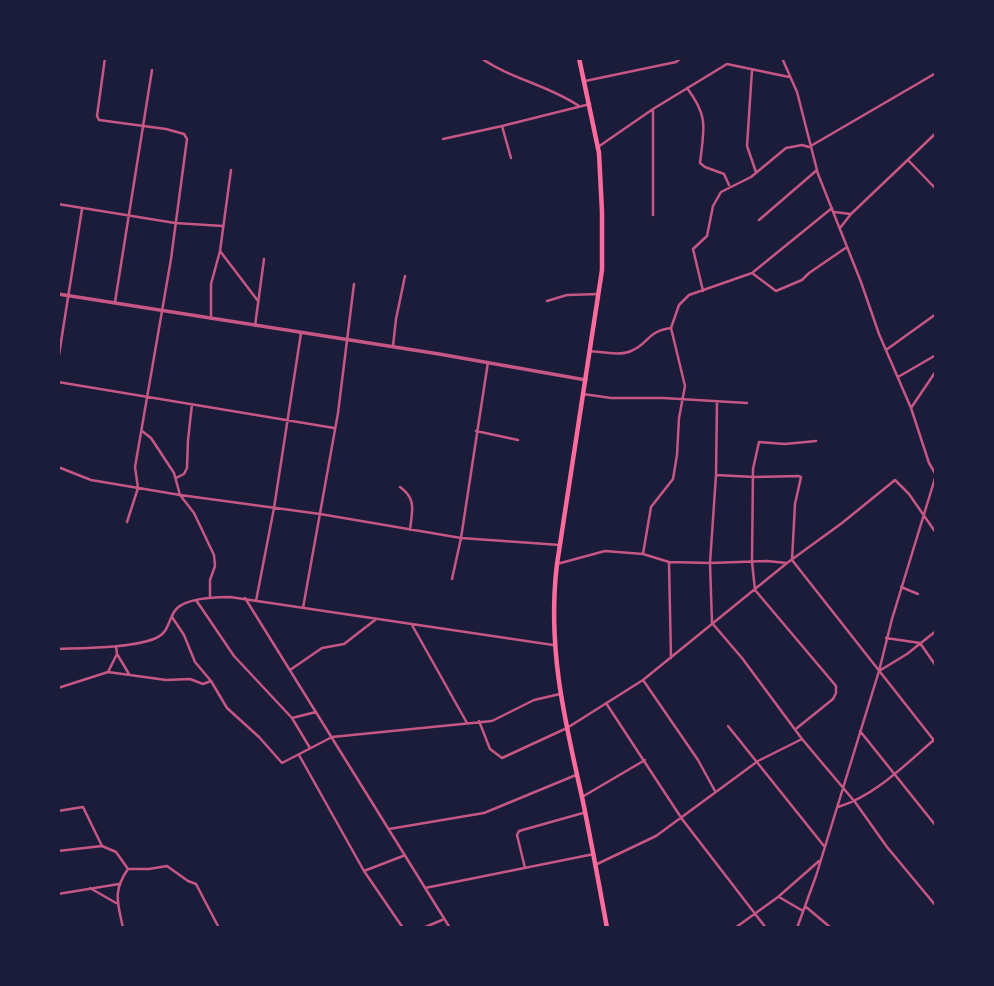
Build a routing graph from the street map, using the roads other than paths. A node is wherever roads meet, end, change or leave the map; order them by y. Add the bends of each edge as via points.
1 (105, 58) edge
2 (481, 58) edge
3 (579, 58) edge
4 (681, 58) edge
5 (782, 58) edge
6 (152, 70) dead end
7 (752, 70) junction
8 (936, 73) edge
9 (790, 77) junction
10 (585, 81) junction
11 (687, 88) junction
12 (590, 104) junction
13 (579, 106) junction
14 (653, 109) junction
15 (502, 126) junction
16 (143, 127) junction
17 (936, 133) edge
18 (443, 139) dead end
19 (598, 147) junction
20 (809, 147) junction
21 (511, 158) dead end
22 (908, 160) junction
23 (232, 170) dead end
24 (817, 170) junction
25 (756, 172) junction
26 (729, 187) junction
27 (936, 189) edge
28 (58, 204) edge
29 (83, 208) junction
30 (833, 210) junction
31 (851, 214) junction
32 (653, 215) dead end
33 (129, 217) junction
34 (759, 220) dead end
35 (174, 223) junction
36 (223, 226) junction
37 (840, 228) junction
38 (847, 247) junction
39 (220, 251) junction
40 (264, 259) dead end
41 (752, 273) junction
42 (405, 276) dead end
43 (354, 284) dead end
44 (703, 291) junction
45 (58, 293) edge
46 (599, 294) junction
47 (68, 295) junction
48 (547, 300) dead end
49 (114, 302) junction
50 (258, 302) junction
51 (162, 311) junction
52 (936, 314) edge
53 (211, 319) junction
54 (256, 326) junction
55 (671, 328) junction
56 (301, 333) junction
57 (348, 340) junction
58 (393, 346) junction
59 (886, 350) junction
60 (590, 351) junction
61 (936, 355) edge
62 (58, 361) edge
63 (488, 362) junction
64 (936, 371) edge
65 (898, 377) junction
66 (586, 380) junction
67 (58, 382) edge
68 (583, 394) junction
69 (148, 398) junction
70 (683, 400) junction
71 (717, 402) junction
72 (747, 403) dead end
73 (192, 404) junction
74 (911, 408) junction
75 (289, 419) junction
76 (335, 428) junction
77 (142, 431) junction
78 (476, 431) junction
79 (518, 440) dead end
80 (817, 441) dead end
81 (58, 467) edge
82 (716, 475) junction
83 (936, 475) edge
84 (754, 477) junction
85 (176, 478) junction
86 (400, 487) dead end
87 (138, 488) junction
88 (180, 495) junction
89 (274, 508) junction
90 (320, 514) junction
91 (923, 516) junction
92 (127, 522) dead end
93 (410, 530) junction
94 (936, 533) edge
95 (461, 538) junction
96 (560, 545) junction
97 (643, 554) junction
98 (792, 560) junction
99 (669, 562) junction
100 (752, 562) junction
101 (709, 563) junction
102 (787, 563) junction
103 (557, 564) junction
104 (452, 579) dead end
105 (901, 587) junction
106 (755, 590) junction
107 (918, 594) dead end
108 (210, 597) junction
109 (246, 598) junction
110 (197, 600) junction
111 (256, 600) junction
112 (303, 608) junction
113 (172, 616) junction
114 (375, 620) junction
115 (712, 623) junction
116 (412, 624) junction
117 (936, 631) edge
118 (886, 638) junction
119 (920, 643) junction
120 (553, 645) junction
121 (116, 646) junction
122 (58, 649) edge
123 (117, 654) junction
124 (671, 658) junction
125 (936, 666) edge
126 (290, 670) junction
127 (880, 671) junction
128 (108, 672) junction
129 (129, 674) junction
130 (643, 680) junction
131 (211, 681) junction
132 (58, 688) edge
133 (560, 694) junction
134 (606, 704) junction
135 (316, 712) junction
136 (292, 718) junction
137 (479, 722) junction
138 (467, 723) junction
139 (728, 726) dead end
140 (567, 728) junction
141 (796, 729) junction
142 (860, 731) junction
143 (332, 737) junction
144 (802, 739) junction
145 (935, 741) edge
146 (310, 748) junction
147 (299, 755) junction
148 (645, 760) junction
149 (758, 761) junction
150 (894, 773) junction
151 (576, 775) junction
152 (842, 787) junction
153 (715, 791) junction
154 (582, 797) junction
155 (855, 802) junction
156 (838, 807) junction
157 (58, 811) edge
158 (585, 813) junction
159 (681, 819) junction
160 (936, 826) edge
161 (388, 829) junction
162 (102, 846) junction
163 (825, 848) junction
164 (58, 851) edge
165 (594, 854) junction
166 (404, 856) junction
167 (822, 859) junction
168 (595, 865) junction
169 (128, 869) junction
170 (524, 869) junction
171 (364, 871) junction
172 (119, 884) junction
173 (90, 888) junction
174 (425, 888) junction
175 (58, 894) edge
176 (778, 897) junction
177 (116, 903) junction
178 (805, 906) junction
179 (936, 906) edge
180 (803, 911) junction
181 (754, 913) junction
182 (444, 920) junction
183 (123, 928) edge
184 (219, 928) edge
185 (403, 928) edge
186 (423, 928) edge
187 (450, 928) edge
188 (607, 928) edge
189 (735, 928) edge
190 (766, 928) edge
191 (797, 928) edge
192 (831, 928) edge

1 - 16 street via 99,120
2 - 13 street
3 - 10 highway
4 - 10 street
5 - 9 street
6 - 16 street
7 - 9 street
7 - 11 street via 727,64
7 - 25 street via 747,146
8 - 20 street
9 - 20 street
10 - 12 highway
11 - 14 street
11 - 26 street via 702,109 700,163 724,174
12 - 13 street
12 - 19 highway
13 - 15 street
14 - 19 street
14 - 32 street
15 - 18 street
15 - 21 street
16 - 33 street
16 - 35 street via 181,133 187,139
17 - 22 street
19 - 46 highway via 602,212
20 - 24 street
20 - 25 street via 786,148
22 - 27 street
22 - 31 street
23 - 36 street
24 - 30 street
24 - 34 street
25 - 26 street
26 - 44 street via 716,198 708,236 693,248
28 - 29 street
29 - 33 street
29 - 47 street
30 - 31 street
30 - 37 street
30 - 41 street
31 - 37 street
33 - 35 street
33 - 49 street
35 - 36 street
35 - 51 street
36 - 39 street
37 - 38 street
38 - 41 street via 802,280 776,291
38 - 59 street
39 - 50 street
39 - 53 street via 211,284
40 - 50 street
41 - 44 street
42 - 58 street
43 - 57 street
44 - 55 street via 683,300
45 - 47 street
46 - 48 street
46 - 60 highway
47 - 49 street
47 - 62 street
49 - 51 street
50 - 54 street
51 - 53 street
51 - 69 street
52 - 59 street
53 - 54 street
54 - 56 street
55 - 60 street via 654,332 632,351
55 - 70 street via 685,386
56 - 57 street
56 - 75 street
57 - 58 street
57 - 76 street
58 - 63 street
59 - 65 street
60 - 66 highway
61 - 65 street
63 - 66 street
63 - 78 street
64 - 74 street
65 - 74 street
66 - 68 highway
67 - 69 street
68 - 70 street
68 - 96 highway
69 - 73 street
69 - 77 street
70 - 71 street
70 - 97 street via 674,476 653,502
71 - 72 street
71 - 82 street
73 - 75 street
73 - 85 street via 187,468
74 - 83 street
75 - 76 street
75 - 89 street
76 - 90 street
77 - 85 street
77 - 87 street via 135,474
78 - 79 street
78 - 95 street
80 - 84 street via 759,443
81 - 87 street via 91,480
82 - 84 street
82 - 101 street
83 - 91 street
84 - 98 street via 801,478
84 - 100 street
85 - 88 street
86 - 93 street via 413,505
87 - 88 street
87 - 92 street
88 - 89 street
88 - 108 street via 214,555
89 - 90 street
89 - 111 street
90 - 93 street
90 - 112 street
91 - 94 street
91 - 98 street via 895,480
91 - 105 street
93 - 95 street
95 - 96 street
95 - 104 street
96 - 103 highway
97 - 99 street
97 - 103 street via 595,552
98 - 102 street
98 - 127 street
99 - 101 street
99 - 124 street
100 - 101 street
100 - 102 street
100 - 106 street
101 - 115 street
102 - 106 street
103 - 120 highway
105 - 107 street
105 - 118 street
106 - 115 street
106 - 141 street via 836,686 833,699
108 - 109 street
108 - 110 street
109 - 111 street
109 - 126 street
110 - 113 street via 177,607
110 - 136 street via 234,656
111 - 112 street
112 - 114 street
113 - 121 street via 157,638
113 - 131 street via 195,662
114 - 116 street
114 - 126 street via 344,644 322,648
115 - 124 street
115 - 141 street
116 - 120 street
116 - 138 street
117 - 119 street
118 - 119 street
118 - 127 street
119 - 125 street
119 - 127 street
120 - 133 highway
121 - 122 street
121 - 123 street
123 - 128 street
123 - 129 street
124 - 130 street
126 - 135 street
127 - 142 street
127 - 145 street
128 - 129 street
128 - 132 street
129 - 131 street via 203,684
130 - 134 street
130 - 153 street
131 - 147 street via 227,708 279,761 285,763
133 - 137 street
133 - 140 highway
134 - 140 street
134 - 148 street
135 - 136 street
135 - 143 street
136 - 146 street
137 - 138 street
137 - 140 street via 490,749 502,758
138 - 143 street
139 - 149 street
140 - 151 highway
141 - 144 street
142 - 150 street
142 - 152 street
143 - 146 street
143 - 161 street
144 - 149 street
144 - 152 street
145 - 150 street
146 - 147 street
147 - 171 street
148 - 154 street
148 - 159 street
149 - 153 street
149 - 163 street
150 - 155 street
150 - 160 street
151 - 154 highway
151 - 161 street via 484,813
152 - 155 street
152 - 156 street
153 - 159 street
154 - 158 highway
155 - 156 street
155 - 179 street
156 - 163 street
157 - 162 street via 83,807
158 - 165 highway
158 - 170 street via 519,831
159 - 168 street
159 - 181 street
161 - 166 street
162 - 164 street
162 - 169 street via 117,852
163 - 167 street
165 - 168 highway
165 - 170 street
166 - 171 street
166 - 174 street
167 - 176 street
167 - 178 street
168 - 188 highway
169 - 172 street
169 - 184 street via 167,866 197,884
170 - 174 street
171 - 185 street
172 - 173 street
172 - 177 street
173 - 175 street
173 - 177 street
174 - 182 street
176 - 180 street
176 - 181 street
177 - 183 street
178 - 180 street
178 - 192 street
180 - 191 street
181 - 189 street
181 - 190 street
182 - 186 street
182 - 187 street

